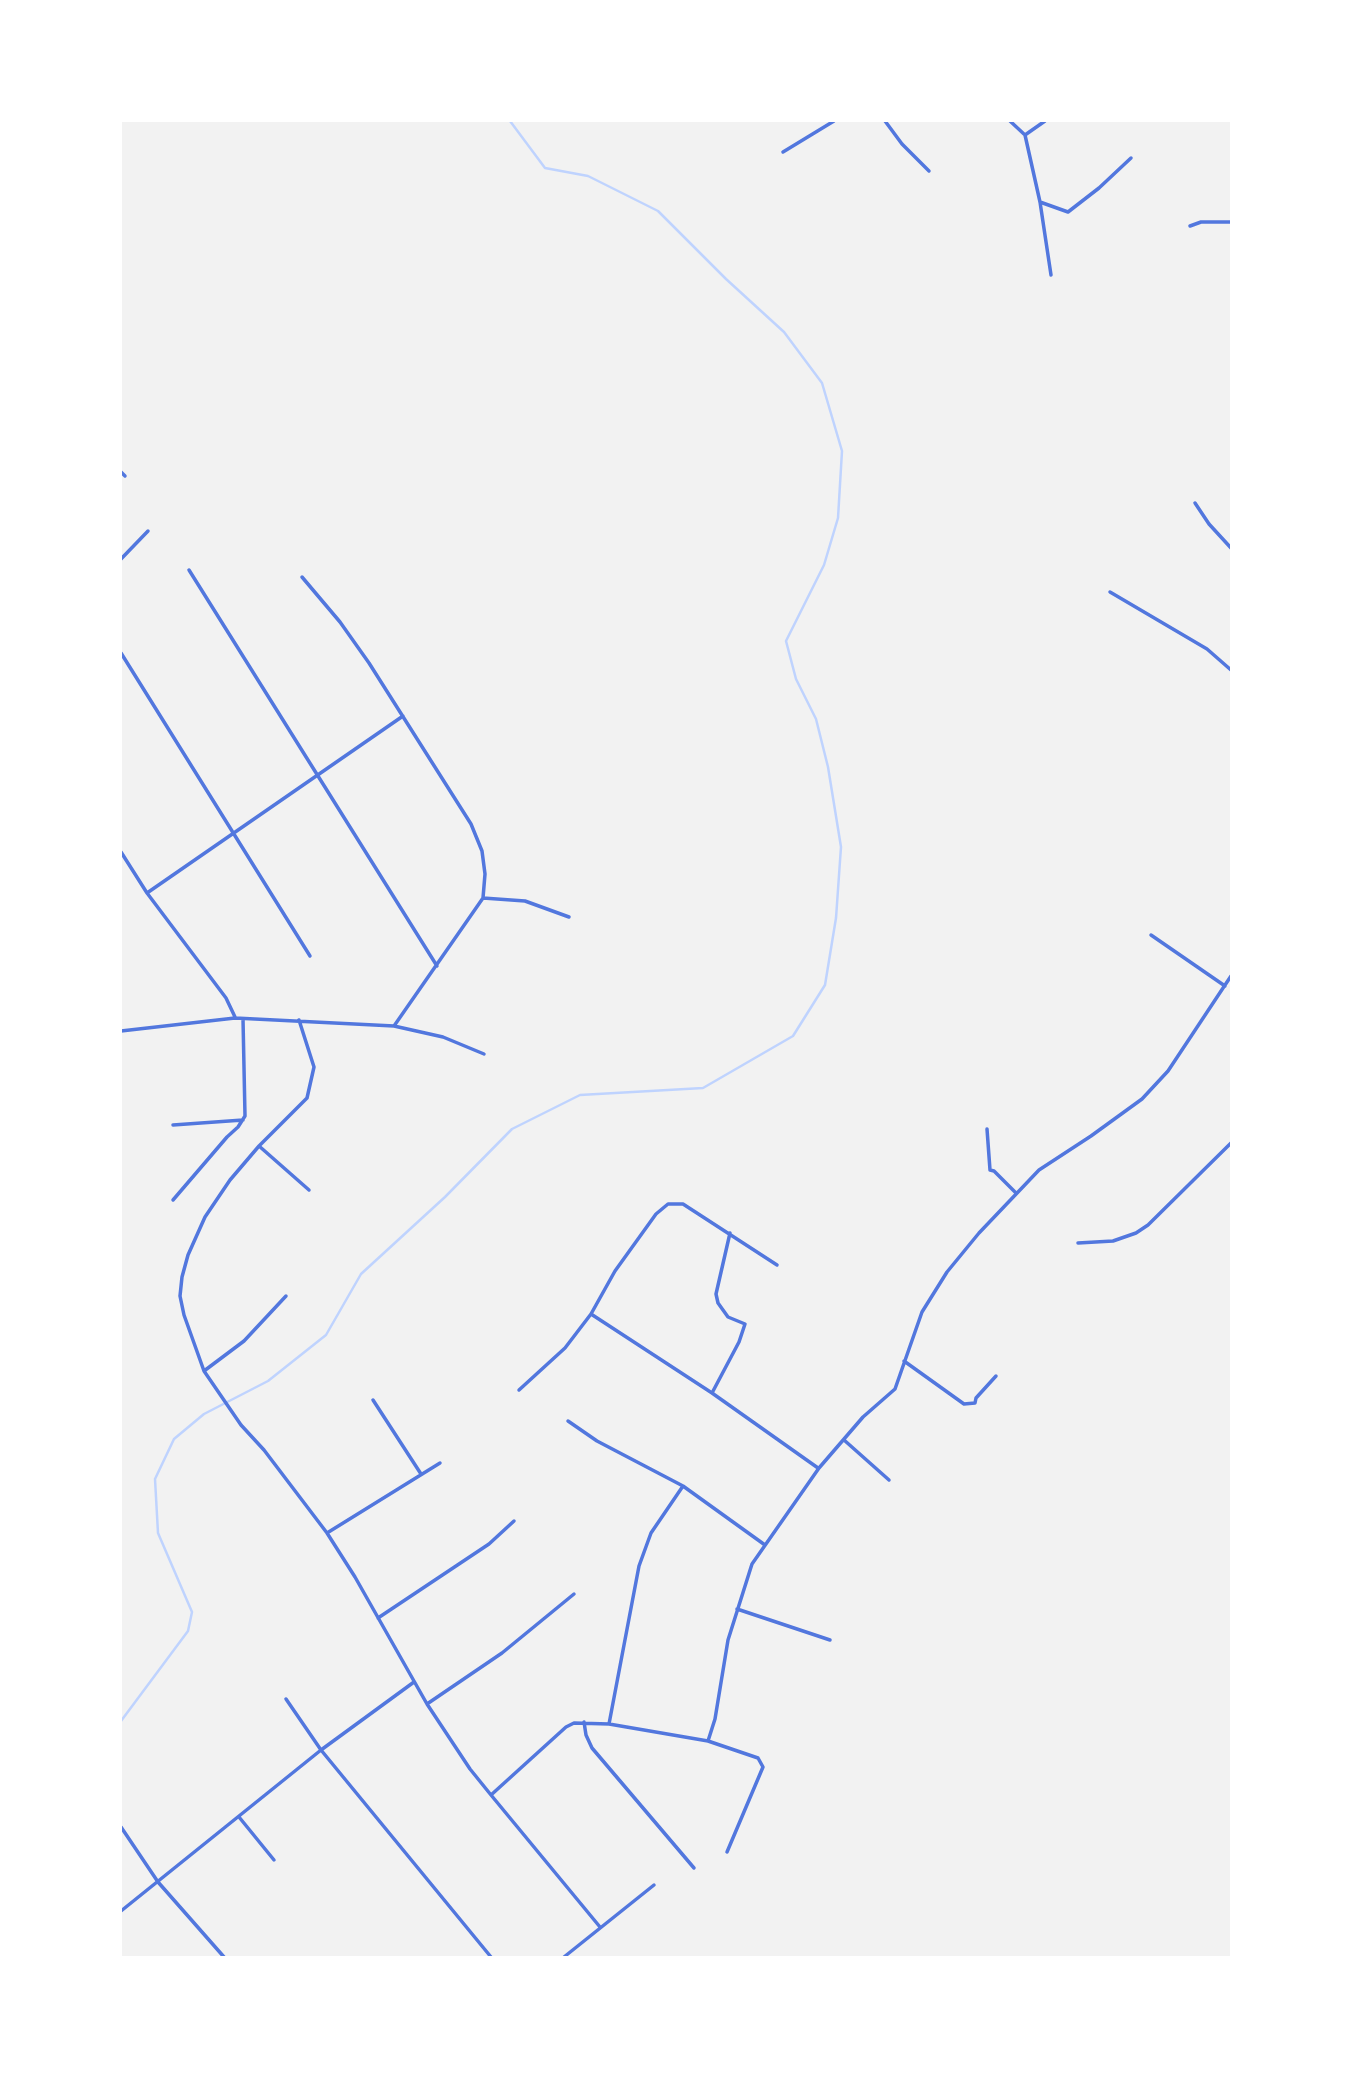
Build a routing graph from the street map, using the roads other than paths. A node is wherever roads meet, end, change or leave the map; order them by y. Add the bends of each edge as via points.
1 (834, 121) edge
2 (884, 121) edge
3 (1010, 121) edge
4 (1045, 121) edge
5 (1025, 135) junction
6 (783, 152) dead end
7 (1131, 158) dead end
8 (929, 170) dead end
9 (1040, 202) junction
10 (1231, 222) edge
11 (1189, 226) dead end
12 (1051, 275) dead end
13 (121, 471) edge
14 (125, 476) dead end
15 (1195, 503) dead end
16 (148, 531) dead end
17 (1231, 548) edge
18 (121, 559) edge
19 (189, 570) dead end
20 (302, 577) dead end
21 (1110, 592) dead end
22 (121, 653) edge
23 (1231, 670) edge
24 (402, 716) junction
25 (317, 777) junction
26 (232, 833) junction
27 (121, 852) edge
28 (147, 893) junction
29 (483, 898) junction
30 (569, 916) dead end
31 (1151, 935) dead end
32 (310, 956) dead end
33 (437, 967) junction
34 (1231, 976) edge
35 (1225, 986) junction
36 (235, 1018) junction
37 (243, 1018) junction
38 (299, 1020) junction
39 (394, 1026) junction
40 (121, 1031) edge
41 (484, 1054) dead end
42 (243, 1120) junction
43 (173, 1125) dead end
44 (987, 1129) dead end
45 (1231, 1143) edge
46 (259, 1146) junction
47 (309, 1190) dead end
48 (1016, 1193) junction
49 (173, 1200) dead end
50 (730, 1233) junction
51 (1078, 1242) dead end
52 (777, 1265) dead end
53 (286, 1296) dead end
54 (592, 1314) junction
55 (904, 1362) junction
56 (204, 1371) junction
57 (996, 1376) dead end
58 (519, 1390) dead end
59 (712, 1393) junction
60 (373, 1400) dead end
61 (568, 1421) dead end
62 (844, 1440) junction
63 (440, 1463) dead end
64 (819, 1468) junction
65 (421, 1475) junction
66 (889, 1480) dead end
67 (683, 1486) junction
68 (514, 1521) dead end
69 (327, 1533) junction
70 (765, 1545) junction
71 (574, 1594) dead end
72 (737, 1609) junction
73 (378, 1618) junction
74 (830, 1640) dead end
75 (415, 1682) junction
76 (286, 1699) dead end
77 (427, 1704) junction
78 (584, 1722) junction
79 (608, 1724) junction
80 (708, 1741) junction
81 (321, 1750) junction
82 (491, 1795) junction
83 (239, 1817) junction
84 (121, 1828) edge
85 (727, 1852) dead end
86 (274, 1860) dead end
87 (694, 1868) dead end
88 (158, 1882) junction
89 (654, 1885) dead end
90 (121, 1911) edge
91 (600, 1927) junction
92 (224, 1957) edge
93 (491, 1957) edge
94 (564, 1957) edge

1 - 6 street
2 - 8 street
3 - 5 street
4 - 5 street
5 - 9 street
7 - 9 street via 1068,212
9 - 12 street
10 - 11 street
13 - 14 street
15 - 17 street
16 - 18 street
19 - 25 street
20 - 24 street via 362,652
21 - 23 street via 1207,649
22 - 26 street
24 - 25 street
24 - 29 street via 471,824 482,851
25 - 26 street
25 - 33 street
26 - 28 street
26 - 32 street
27 - 28 street
28 - 36 street via 226,998
29 - 30 street via 525,901
29 - 33 street
31 - 35 street
33 - 39 street
34 - 35 street
35 - 48 street via 1168,1071 1142,1099 1039,1170
36 - 37 street
36 - 40 street
37 - 38 street
37 - 42 street
38 - 39 street
38 - 46 street via 314,1067 311,1086 307,1098
39 - 41 street via 443,1037
42 - 43 street
42 - 49 street
44 - 48 street via 990,1170
45 - 51 street via 1136,1233 1113,1241
46 - 47 street
46 - 56 street via 205,1217 182,1277 184,1315
48 - 55 street via 947,1272 922,1312
50 - 52 street
50 - 54 street via 683,1204 668,1204 615,1271
50 - 59 street via 716,1294 728,1317 745,1324
53 - 56 street via 244,1341
54 - 58 street via 565,1348
54 - 59 street
55 - 57 street via 964,1404 975,1403
55 - 62 street via 895,1389
56 - 69 street
59 - 64 street
60 - 65 street
61 - 67 street
62 - 64 street
62 - 66 street
63 - 65 street
64 - 70 street
65 - 69 street
67 - 70 street
67 - 79 street via 651,1533 639,1566
68 - 73 street via 489,1544
69 - 73 street
70 - 72 street via 752,1564
71 - 77 street via 502,1653
72 - 74 street
72 - 80 street
73 - 75 street
75 - 77 street
75 - 81 street
76 - 81 street
77 - 82 street
78 - 79 street
78 - 82 street via 566,1727
78 - 87 street via 593,1748
79 - 80 street
80 - 85 street via 758,1758 763,1767
81 - 83 street
81 - 93 street
82 - 91 street
83 - 86 street
83 - 88 street
84 - 88 street
88 - 90 street
88 - 92 street
89 - 91 street
91 - 94 street

